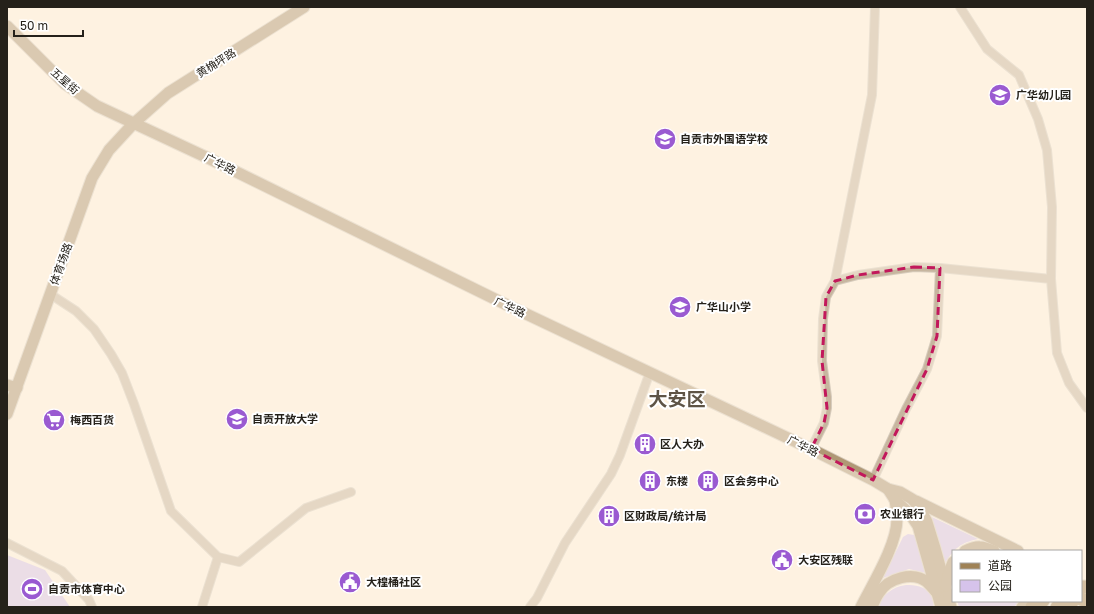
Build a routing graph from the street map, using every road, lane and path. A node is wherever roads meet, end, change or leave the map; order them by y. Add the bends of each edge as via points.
1 (304, 7) edge
2 (875, 7) edge
3 (960, 7) edge
4 (7, 26) edge
5 (133, 124) junction
6 (940, 268) junction
7 (1051, 279) junction
8 (835, 281) junction
9 (50, 294) junction
10 (650, 372) junction
11 (12, 387) edge
12 (1087, 408) edge
13 (7, 414) edge
14 (811, 449) junction
15 (873, 480) junction
16 (888, 489) junction
17 (351, 492) dead end
18 (912, 499) junction
19 (895, 500) junction
20 (7, 543) edge
21 (967, 550) edge
22 (992, 550) edge
23 (1016, 550) edge
24 (218, 556) junction
25 (952, 564) edge
26 (942, 592) junction
27 (1041, 602) edge
28 (1067, 602) edge
29 (92, 607) edge
30 (202, 607) edge
31 (530, 607) edge
32 (861, 607) edge
33 (872, 607) edge
34 (941, 607) edge
35 (951, 607) edge
36 (1032, 607) edge
37 (1057, 607) edge

1 - 5 main road, 黄桷坪路 via 168,93
2 - 8 street via 872,96
3 - 7 street via 987,49 1019,75 1038,119 1048,150 1052,207
4 - 5 main road, 五星街 via 65,84 96,106
5 - 9 main road, 体育场路 via 109,150 92,178
5 - 10 main road, 广华路
6 - 7 street
6 - 8 street via 914,267
6 - 15 street via 937,336 927,369
7 - 12 street via 1057,353 1069,382
8 - 14 street via 826,297 823,318 822,361 827,408 824,423
9 - 11 main road, 体育场路
9 - 24 street via 76,311 94,329 111,354 122,373 171,511
10 - 14 main road, 广华路
10 - 31 street via 611,474 565,543
11 - 13 main road, 体育场路
14 - 15 main road, 广华路
15 - 16 main road, 广华路
16 - 18 main road, 广华路
16 - 19 main road
17 - 24 street via 306,508 239,562
18 - 23 main road, 广华路
18 - 26 main road via 927,522 935,548
19 - 26 main road via 918,526
19 - 32 main road via 896,531 888,554
20 - 29 street via 62,571 89,600
21 - 22 main road via 980,546
24 - 30 street
25 - 26 main road
26 - 33 main road via 919,578 903,577 887,584 879,592
26 - 34 main road
26 - 35 main road
27 - 36 main road
28 - 37 main road

